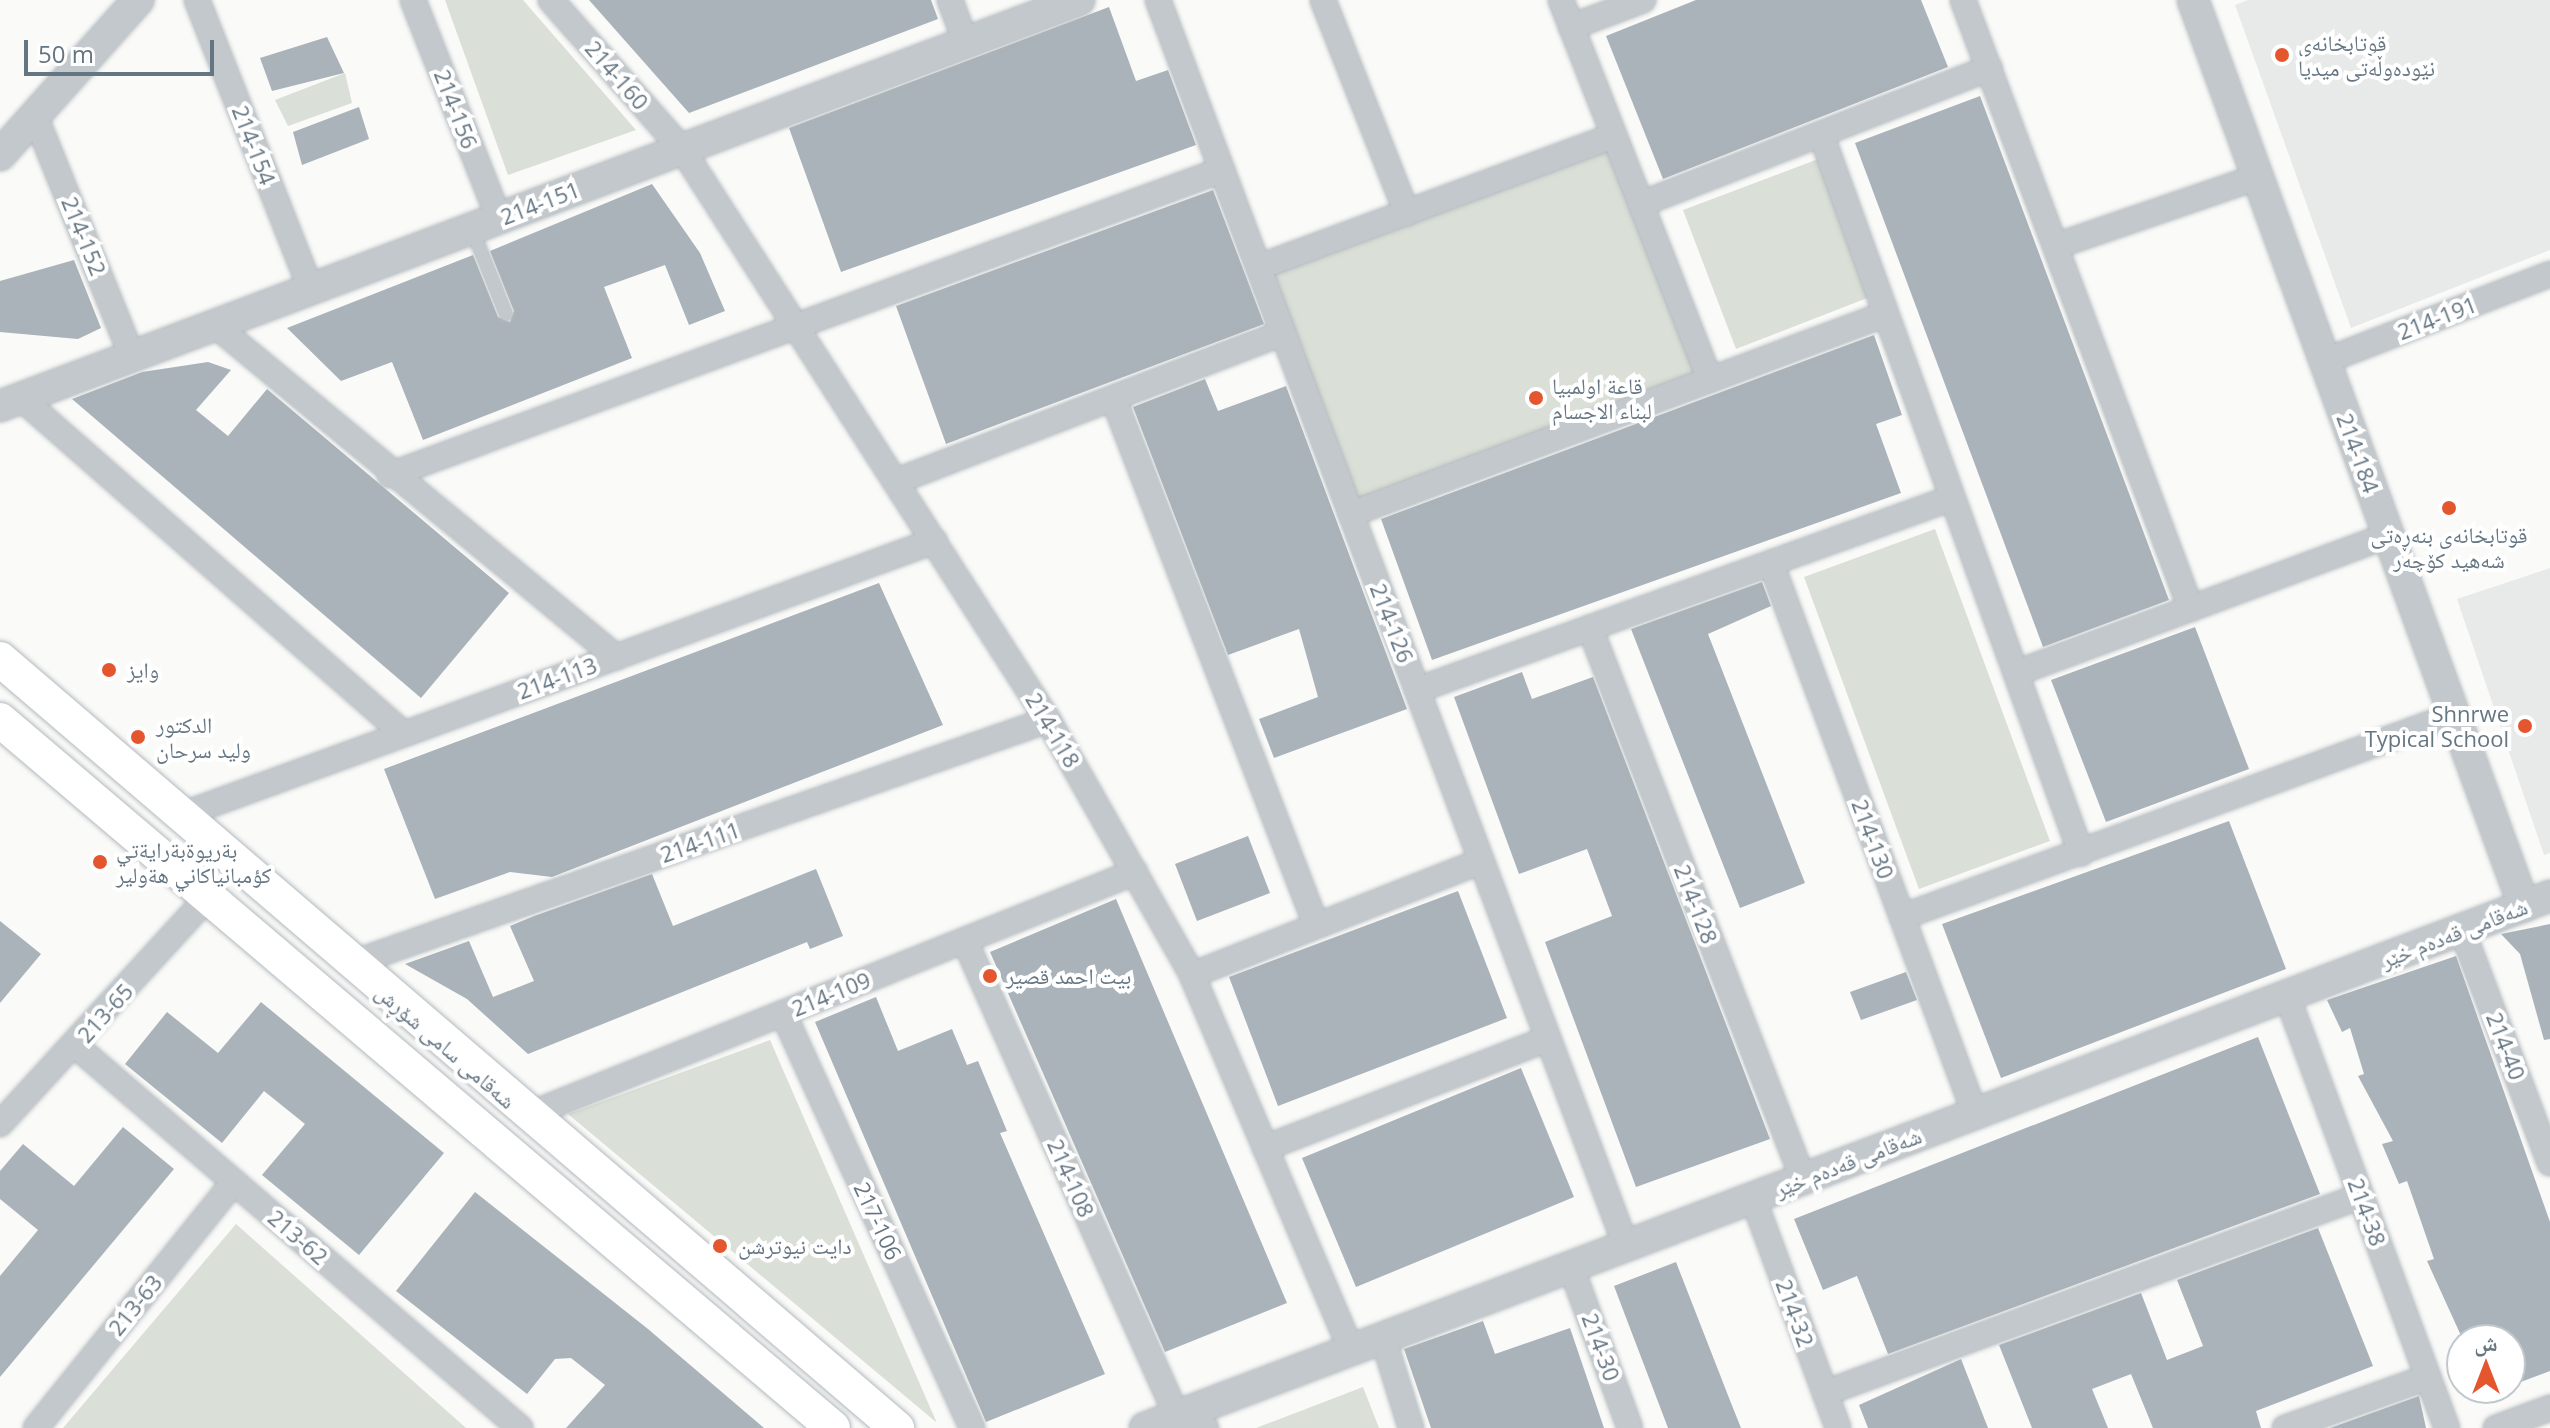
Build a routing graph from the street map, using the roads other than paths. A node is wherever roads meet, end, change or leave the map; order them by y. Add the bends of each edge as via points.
1 (138, 0) edge
2 (197, 0) edge
3 (413, 0) edge
4 (551, 0) edge
5 (950, 0) edge
6 (1079, 0) edge
7 (1158, 0) edge
8 (1323, 0) edge
9 (1561, 0) edge
10 (1643, 0) edge
11 (1963, 0) edge
12 (2193, 0) edge
13 (1571, 27) junction
14 (966, 43) junction
15 (1989, 68) junction
16 (35, 116) junction
17 (1821, 134) junction
18 (1614, 136) junction
19 (682, 149) junction
20 (0, 155) edge
21 (1222, 170) junction
22 (2257, 177) junction
23 (1641, 204) junction
24 (1407, 213) junction
25 (486, 224) junction
26 (2056, 246) junction
27 (1259, 267) junction
28 (2550, 274) edge
29 (311, 289) junction
30 (506, 314) dead end
31 (1886, 314) junction
32 (215, 325) junction
33 (798, 326) junction
34 (1283, 333) junction
35 (132, 356) junction
36 (2325, 361) junction
37 (1710, 380) junction
38 (1114, 400) junction
39 (10, 402) edge
40 (390, 475) junction
41 (897, 481) junction
42 (1952, 498) junction
43 (1351, 514) junction
44 (2389, 535) junction
45 (934, 541) junction
46 (1771, 563) junction
47 (2191, 609) junction
48 (1590, 628) junction
49 (616, 657) junction
50 (0, 659) edge
51 (2016, 673) junction
52 (1417, 690) junction
53 (2454, 715) junction
54 (0, 720) edge
55 (1048, 720) junction
56 (404, 734) junction
57 (179, 816) junction
58 (2081, 853) junction
59 (1481, 861) junction
60 (1135, 872) junction
61 (206, 899) junction
62 (2537, 901) edge
63 (1902, 917) junction
64 (1315, 922) junction
65 (2462, 930) junction
66 (965, 941) junction
67 (353, 963) junction
68 (1192, 975) junction
69 (2287, 996) junction
70 (783, 1013) junction
71 (1548, 1039) junction
72 (76, 1046) junction
73 (1975, 1114) junction
74 (526, 1116) junction
75 (0, 1124) edge
76 (2543, 1124) edge
77 (1265, 1148) junction
78 (2550, 1163) edge
79 (1803, 1179) junction
80 (234, 1182) junction
81 (2361, 1196) junction
82 (1753, 1198) junction
83 (1626, 1246) junction
84 (1571, 1267) junction
85 (1383, 1338) junction
86 (1351, 1350) junction
87 (2428, 1377) junction
88 (1825, 1393) junction
89 (2550, 1408) edge
90 (1190, 1419) edge
91 (36, 1428) edge
92 (520, 1428) edge
93 (833, 1428) edge
94 (897, 1428) edge
95 (972, 1428) edge
96 (1145, 1428) edge
97 (1411, 1428) edge
98 (1630, 1428) edge
99 (1838, 1428) edge
100 (2285, 1428) edge
101 (2447, 1428) edge
102 (2496, 1428) edge

1 - 16 street
2 - 29 street, 214-154
3 - 25 street, 214-156
4 - 19 street, 214-160
5 - 14 street
6 - 14 street, 214-151
7 - 21 street, 214-126
8 - 24 street
9 - 13 street
10 - 13 street
11 - 15 street
12 - 22 street, 214-184
13 - 18 street
14 - 19 street, 214-151
15 - 17 street
15 - 26 street
16 - 20 street
16 - 35 street, 214-152
17 - 23 street
17 - 31 street
18 - 23 street
18 - 24 street
19 - 25 street, 214-151
19 - 33 street, 214-118
21 - 27 street, 214-126
21 - 33 street
22 - 26 street
22 - 36 street, 214-184
23 - 37 street
24 - 27 street
25 - 29 street, 214-151
25 - 30 lane
26 - 47 street
27 - 34 street, 214-126
28 - 36 street, 214-191
29 - 32 street, 214-151
31 - 37 street
31 - 42 street
32 - 35 street, 214-151
32 - 40 street
33 - 40 street
33 - 41 street, 214-118
34 - 38 street
34 - 43 street, 214-126
35 - 39 street, 214-151
36 - 44 street, 214-184
37 - 43 street
38 - 41 street
38 - 64 street
39 - 56 street
40 - 49 street
41 - 45 street, 214-118
42 - 46 street
42 - 51 street
43 - 52 street, 214-126
44 - 47 street
44 - 53 street, 214-184
45 - 49 street, 214-113
45 - 55 street, 214-118
46 - 48 street
46 - 63 street, 214-130
47 - 51 street
48 - 52 street
48 - 79 street, 214-128
49 - 56 street, 214-113
50 - 57 main road, شەقامی سامی شۆڕش
51 - 58 street
52 - 59 street, 214-126
53 - 58 street
53 - 62 street, 214-184
54 - 61 main road, شەقامی سامی شۆڕش
55 - 60 street, 214-118
55 - 67 street, 214-111
56 - 57 street, 214-113
57 - 67 main road, شەقامی سامی شۆڕش
58 - 63 street
59 - 64 street
59 - 71 street, 214-126
60 - 66 street, 214-109
60 - 68 street, 214-118
61 - 72 street, 213-65
61 - 93 main road, شەقامی سامی شۆڕش
62 - 65 street, شەقامی قەدەم خێر
63 - 73 street, 214-130
64 - 68 street
65 - 69 street, شەقامی قەدەم خێر
65 - 76 street, 214-40
66 - 70 street, 214-109
66 - 90 street, 214-108
67 - 74 main road, شەقامی سامی شۆڕش
68 - 77 street, 214-118
69 - 73 street, شەقامی قەدەم خێر
69 - 81 street, 214-38
70 - 74 street, 214-109
70 - 95 street, 217-106
71 - 77 street
71 - 83 street, 214-126
72 - 75 street, 213-65
72 - 80 street, 213-62
73 - 79 street, شەقامی قەدەم خێر
74 - 94 main road, شەقامی سامی شۆڕش
76 - 78 street, 214-40
77 - 86 street, 214-118
79 - 82 street, شەقامی قەدەم خێر
80 - 91 street, 213-63
80 - 92 street, 213-62
81 - 87 street, 214-38
81 - 88 street
82 - 83 street, شەقامی قەدەم خێر
82 - 88 street, 214-32
83 - 84 street, شەقامی قەدەم خێر
84 - 85 street, شەقامی قەدەم خێر
84 - 98 street, 214-30
85 - 86 street, شەقامی قەدەم خێر
85 - 97 street
86 - 90 street, شەقامی قەدەم خێر
87 - 100 street
87 - 101 street, 214-38
88 - 99 street, 214-32
89 - 102 street
90 - 96 street, شەقامی قەدەم خێر

